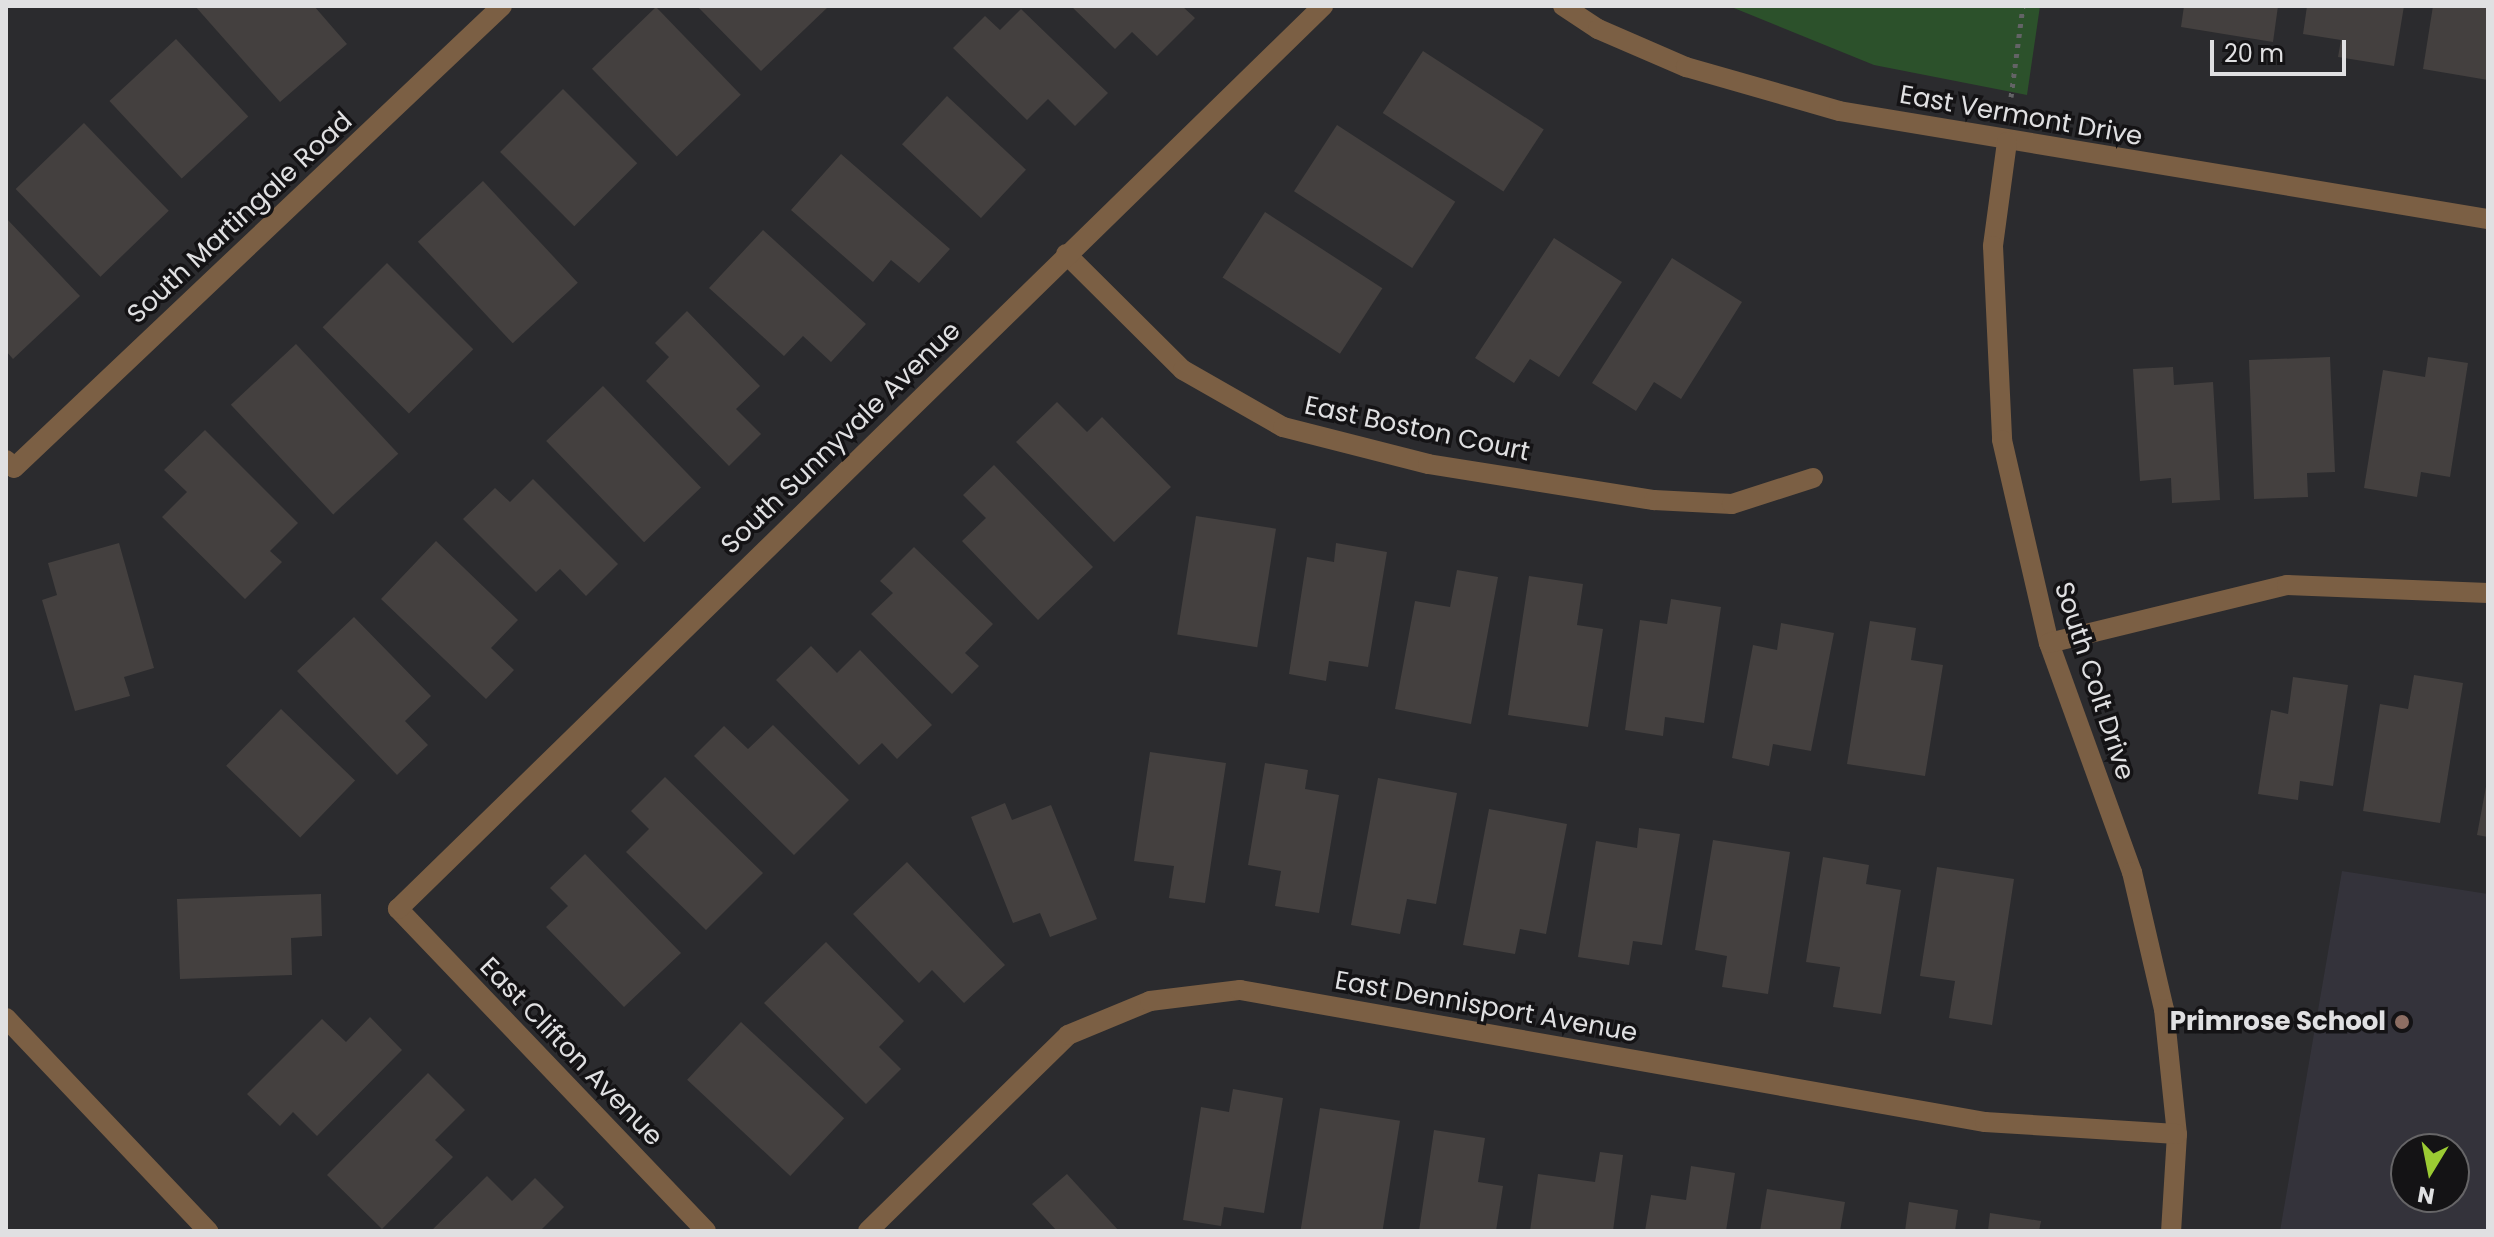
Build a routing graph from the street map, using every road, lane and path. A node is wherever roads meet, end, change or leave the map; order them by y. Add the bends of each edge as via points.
1 (502, 6) edge
2 (1323, 6) edge
3 (1563, 6) edge
4 (2023, 6) edge
5 (2011, 97) dead end
6 (2007, 142) junction
7 (2488, 219) edge
8 (1066, 254) junction
9 (10, 464) edge
10 (1813, 478) dead end
11 (2488, 593) edge
12 (2049, 643) junction
13 (398, 909) joint
14 (6, 1018) edge
15 (2177, 1134) junction
16 (208, 1231) edge
17 (706, 1231) edge
18 (868, 1231) edge
19 (2171, 1231) edge

1 - 9 street, South Martingale Road
2 - 8 street, South Sunnyvale Avenue
3 - 6 street, East Vermont Drive via 1598,29 1686,67 1839,111
4 - 5 path
6 - 7 street, East Vermont Drive
6 - 12 street, South Colt Drive via 1993,246 2002,440
8 - 10 street, East Boston Court via 1183,370 1283,427 1428,464 1654,500 1732,504
8 - 13 street, South Sunnyvale Avenue
11 - 12 street via 2287,585
12 - 15 street, South Colt Drive via 2132,872 2164,1009
13 - 17 street, East Clifton Avenue
14 - 16 street
15 - 18 street, East Dennisport Avenue via 1985,1122 1240,990 1150,1001 1068,1035
15 - 19 street, South Colt Drive

